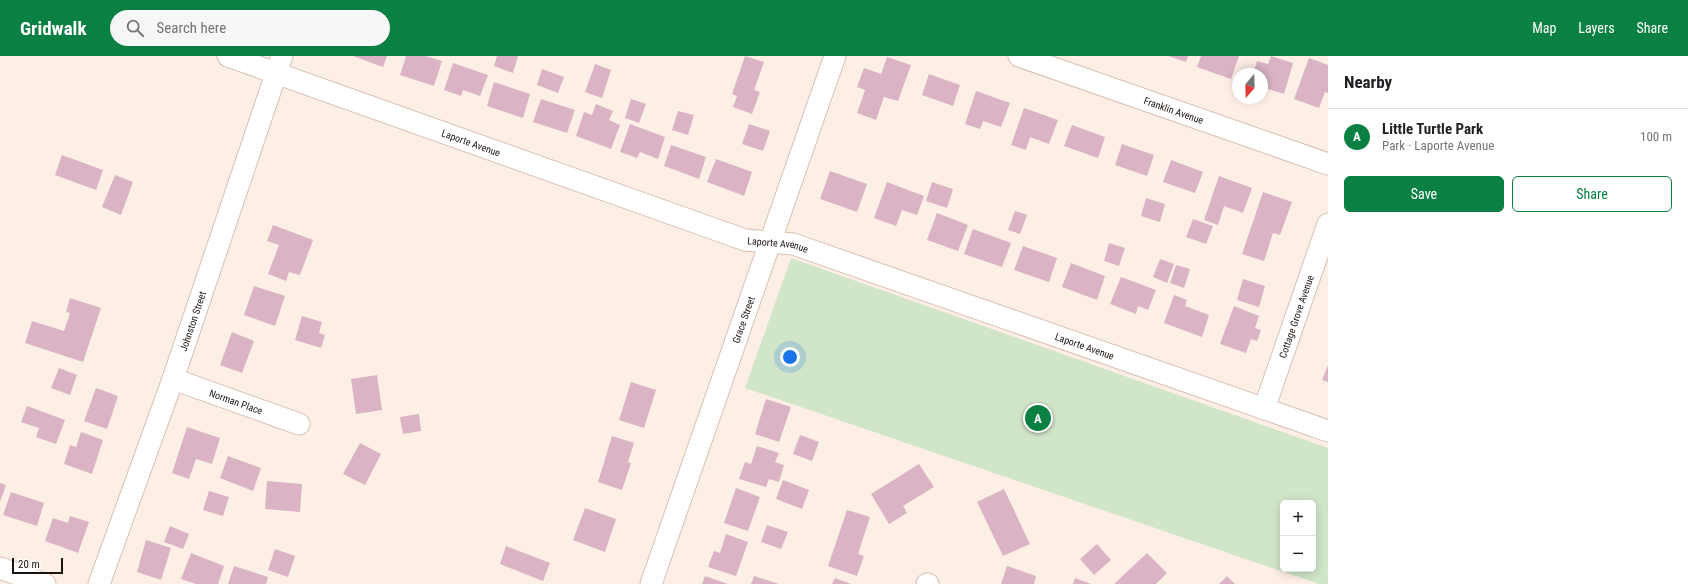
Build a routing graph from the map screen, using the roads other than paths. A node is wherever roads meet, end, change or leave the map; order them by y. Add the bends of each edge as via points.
1 (228, 56) edge
2 (835, 56) edge
3 (1019, 56) edge
4 (279, 65) edge
5 (1328, 164) edge
6 (1328, 224) edge
7 (770, 242) junction
8 (173, 378) junction
9 (1264, 408) junction
10 (299, 424) dead end
11 (1328, 431) edge
12 (0, 568) edge
13 (45, 584) edge
14 (99, 584) edge
15 (652, 584) edge

1 - 4 street, Laporte Avenue
2 - 7 street, Grace Street
3 - 5 street, Franklin Avenue
4 - 7 street, Laporte Avenue via 745,240
4 - 8 street, Johnston Street
6 - 9 street, Cottage Grove Avenue
7 - 9 street, Laporte Avenue via 793,244
7 - 15 street, Grace Street
8 - 10 street, Norman Place
8 - 14 street, Johnston Street
9 - 11 street, Laporte Avenue
12 - 13 street

